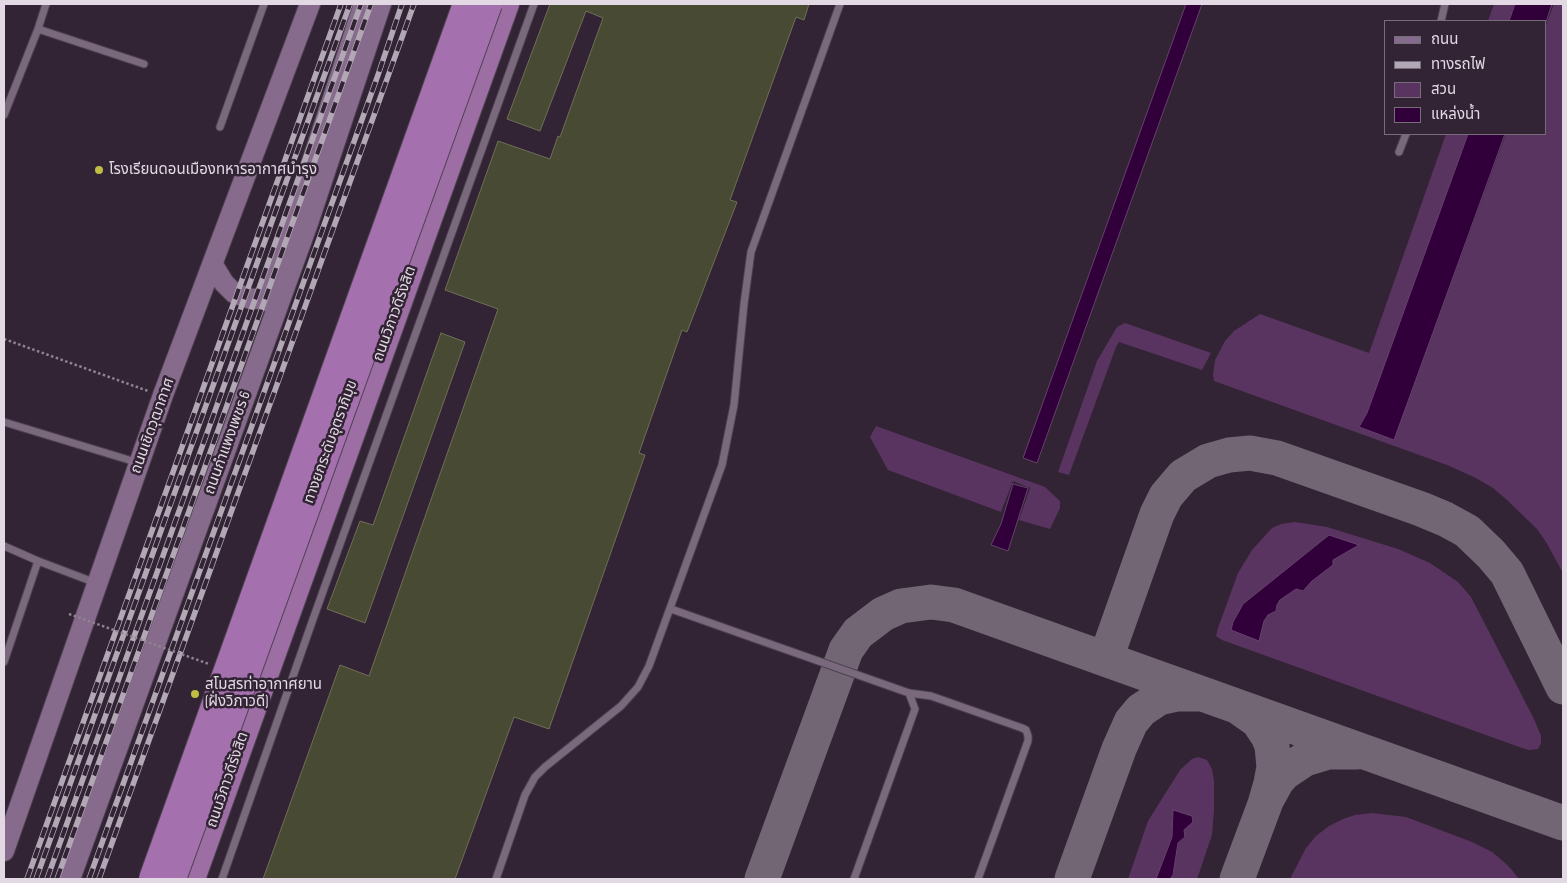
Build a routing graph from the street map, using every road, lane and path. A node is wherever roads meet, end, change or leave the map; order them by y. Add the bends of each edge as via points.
1 (46, 4) edge
2 (264, 4) edge
3 (310, 4) edge
4 (364, 4) edge
5 (381, 4) edge
6 (452, 4) edge
7 (466, 4) edge
8 (490, 4) edge
9 (507, 4) edge
10 (534, 4) edge
11 (840, 4) edge
12 (1445, 4) edge
13 (1440, 20) edge
14 (38, 28) junction
15 (144, 64) dead end
16 (4, 115) edge
17 (220, 127) dead end
18 (1406, 135) edge
19 (1399, 152) dead end
20 (213, 264) junction
21 (267, 298) junction
22 (4, 340) edge
23 (146, 390) dead end
24 (4, 422) edge
25 (130, 461) junction
26 (4, 546) edge
27 (38, 562) junction
28 (91, 582) junction
29 (670, 609) junction
30 (69, 614) dead end
31 (4, 662) edge
32 (210, 665) dead end
33 (262, 682) dead end
34 (270, 685) dead end
35 (909, 693) junction
36 (4, 851) edge
37 (60, 879) edge
38 (70, 879) edge
39 (139, 879) edge
40 (152, 879) edge
41 (173, 879) edge
42 (193, 879) edge
43 (222, 879) edge
44 (496, 879) edge
45 (854, 879) edge
46 (978, 879) edge

1 - 14 lane
2 - 17 lane
3 - 20 main road, ถนนเชิดวุฒากาศ
4 - 21 main road, ถนนกำแพงเพชร 6
5 - 38 main road, ถนนกำแพงเพชร 6 via 308,223
6 - 39 highway
7 - 40 highway, ทางยกระดับอุตราภิมุข, bridge
8 - 41 highway, ทางยกระดับอุตราภิมุข, bridge
9 - 42 highway, ถนนวิภาวดีรังสิต
10 - 43 lane
11 - 29 lane via 751,252 734,405 722,465
12 - 13 lane
14 - 15 lane
14 - 16 lane
18 - 19 lane
20 - 21 main road via 234,293 251,299
20 - 25 main road, ถนนเชิดวุฒากาศ
21 - 37 main road, ถนนกำแพงเพชร 6 via 100,755
22 - 23 path
24 - 25 lane
25 - 28 main road, ถนนเชิดวุฒากาศ
26 - 27 lane
27 - 28 lane
27 - 31 lane
28 - 36 main road, ถนนเชิดวุฒากาศ via 75,644
29 - 35 lane
29 - 44 lane via 638,687 621,706 535,777 525,795
30 - 32 path, bridge
33 - 34 path, bridge
35 - 45 lane via 915,709
35 - 46 lane via 931,696 1027,732 1028,741

